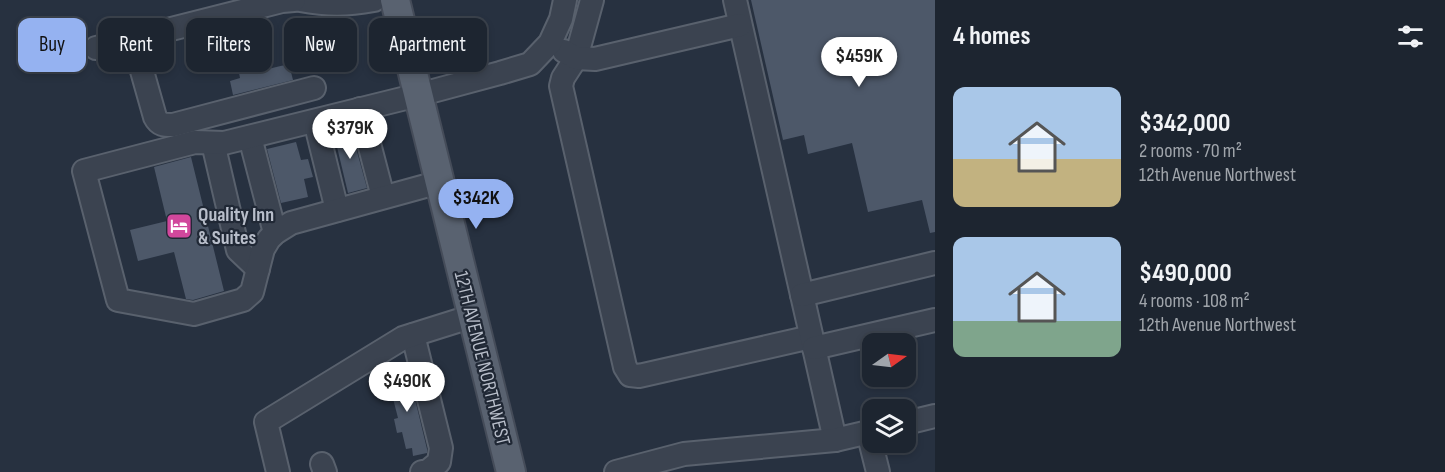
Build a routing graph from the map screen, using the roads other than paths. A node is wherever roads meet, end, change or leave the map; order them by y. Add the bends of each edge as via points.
1 (294, 0) edge
2 (300, 0) edge
3 (374, 0) edge
4 (395, 0) edge
5 (565, 0) edge
6 (592, 0) edge
7 (735, 0) edge
8 (740, 25) junction
9 (550, 43) junction
10 (96, 48) dead end
11 (576, 58) junction
12 (142, 72) edge
13 (314, 88) dead end
14 (418, 95) junction
15 (360, 109) junction
16 (315, 120) junction
17 (250, 137) junction
18 (213, 143) junction
19 (440, 182) junction
20 (383, 197) junction
21 (337, 210) junction
22 (275, 232) junction
23 (935, 263) edge
24 (258, 269) junction
25 (802, 295) junction
26 (473, 316) junction
27 (935, 320) edge
28 (412, 335) junction
29 (813, 343) junction
30 (935, 416) edge
31 (916, 421) edge
32 (862, 433) edge
33 (835, 440) junction
34 (874, 453) edge
35 (278, 472) edge
36 (422, 472) edge
37 (511, 472) edge
38 (616, 472) edge
39 (878, 472) edge

1 - 10 street
2 - 3 street via 346,4
4 - 14 main road, 12TH AVENUE NORTHWEST
5 - 9 street
6 - 11 street
7 - 8 street
8 - 11 street via 596,59
8 - 25 street
9 - 11 street
9 - 14 street via 530,64
11 - 29 street via 561,86 625,367 630,375
12 - 13 street via 154,117 164,125
14 - 15 street
14 - 19 main road, 12TH AVENUE NORTHWEST
15 - 16 street
15 - 20 street
16 - 17 street
16 - 21 street
17 - 18 street
17 - 22 street
18 - 24 street via 238,250
18 - 24 street via 195,142 84,171 117,300 194,314 243,300 252,292
19 - 20 street
19 - 26 main road, 12TH AVENUE NORTHWEST
20 - 21 street
21 - 22 street via 291,223
22 - 24 street via 263,249
23 - 25 street
25 - 29 street
26 - 28 street
26 - 37 main road, 12TH AVENUE NORTHWEST
27 - 29 street
28 - 35 street via 266,422
28 - 36 street via 441,448 439,462
29 - 33 street
30 - 31 street
32 - 33 street
33 - 38 street via 684,454
34 - 39 street

